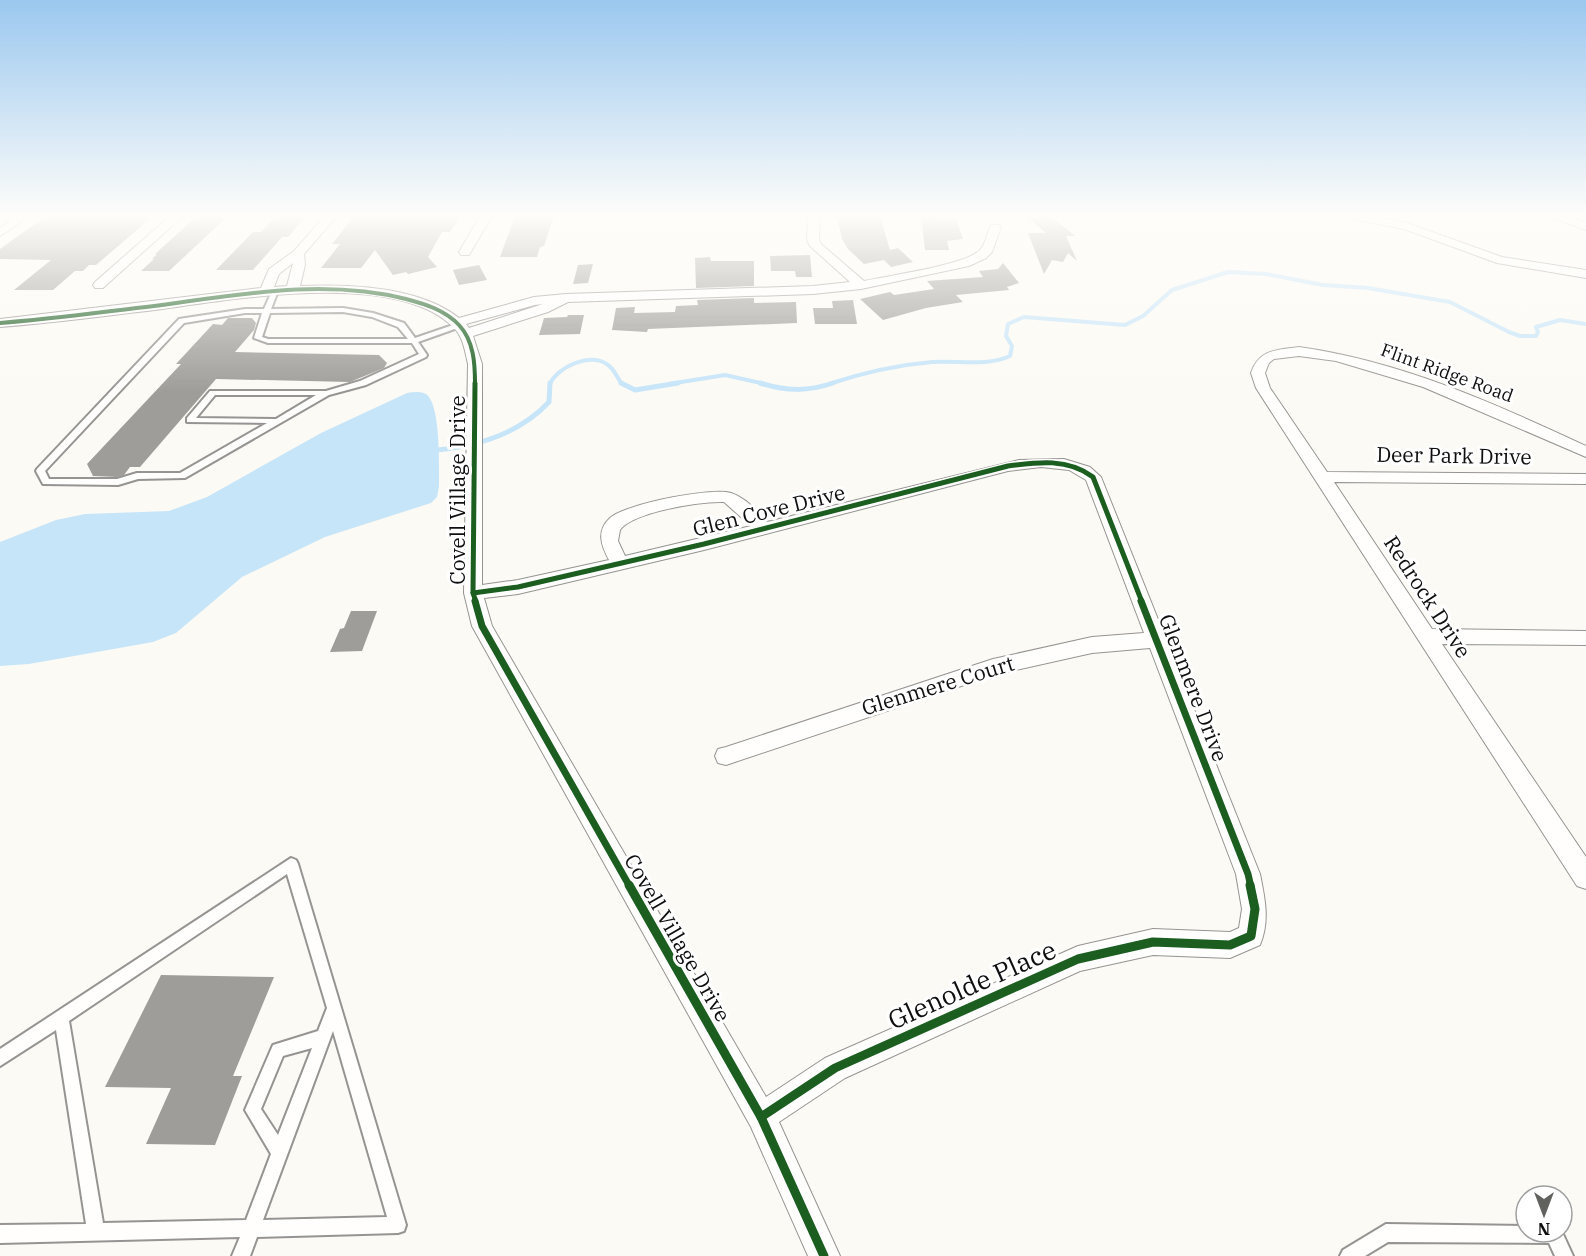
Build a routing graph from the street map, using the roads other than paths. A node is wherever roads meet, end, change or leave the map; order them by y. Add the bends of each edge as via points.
1 (111, 275) edge
2 (285, 275) edge
3 (291, 275) edge
4 (291, 275) edge
5 (849, 275) edge
6 (910, 275) edge
7 (99, 285) dead end
8 (861, 285) junction
9 (275, 291) junction
10 (566, 298) junction
11 (513, 306) junction
12 (523, 315) junction
13 (0, 323) edge
14 (460, 328) junction
15 (414, 341) junction
16 (1289, 353) joint
17 (326, 393) junction
18 (277, 421) junction
19 (1586, 452) edge
20 (1072, 466) joint
21 (1322, 477) junction
22 (1586, 479) edge
23 (764, 529) junction
24 (620, 562) junction
25 (473, 593) junction
26 (1426, 636) junction
27 (1586, 638) edge
28 (1156, 639) junction
29 (726, 756) dead end
30 (1585, 875) edge
31 (1251, 936) joint
32 (334, 1008) junction
33 (61, 1017) junction
34 (322, 1038) junction
35 (0, 1058) edge
36 (761, 1118) junction
37 (279, 1151) junction
38 (250, 1229) junction
39 (96, 1230) junction
40 (0, 1234) edge
41 (822, 1253) edge
42 (240, 1256) edge
43 (1349, 1256) edge
44 (1564, 1256) edge

1 - 7 street
2 - 9 street
3 - 9 street
4 - 9 street
5 - 8 street
6 - 8 street
8 - 10 street
9 - 13 street
9 - 14 street via 372,291 426,306 448,316
9 - 15 lane via 401,325
9 - 15 lane via 258,338
9 - 18 lane via 182,321 40,471 46,482 182,477
10 - 11 street
10 - 12 street
11 - 12 street
11 - 14 street
12 - 14 street
14 - 15 lane
14 - 25 street, Covell Village Drive via 471,343 475,364
15 - 17 lane via 423,355 363,383
16 - 19 street, Flint Ridge Road via 1317,353 1444,390
16 - 21 street, Redrock Drive via 1270,356 1257,373
17 - 18 lane
17 - 18 lane via 213,393 190,420
20 - 23 street, Glen Cove Drive via 1008,466
20 - 28 street, Glenmere Drive via 1093,477
21 - 22 street, Deer Park Drive
21 - 26 street, Redrock Drive
23 - 24 street, Glen Cove Drive
23 - 24 street via 734,499 709,495 618,520 609,544
24 - 25 street, Glen Cove Drive via 518,587
25 - 36 street, Covell Village Drive via 482,626 502,664
26 - 27 street
26 - 30 street, Redrock Drive
28 - 29 street, Glenmere Court via 1092,645 993,667
28 - 31 street, Glenmere Drive via 1248,874 1255,909
31 - 36 street, Glenolde Place via 1230,945 1153,942 1078,959 835,1068
32 - 33 lane via 291,864
32 - 34 lane
32 - 38 lane via 398,1225
33 - 35 lane
33 - 39 lane
34 - 37 lane
34 - 37 lane via 278,1050 253,1110
36 - 41 street, Covell Village Drive
37 - 38 lane
38 - 39 lane
38 - 42 lane
39 - 40 lane
43 - 44 lane via 1386,1233 1554,1235

